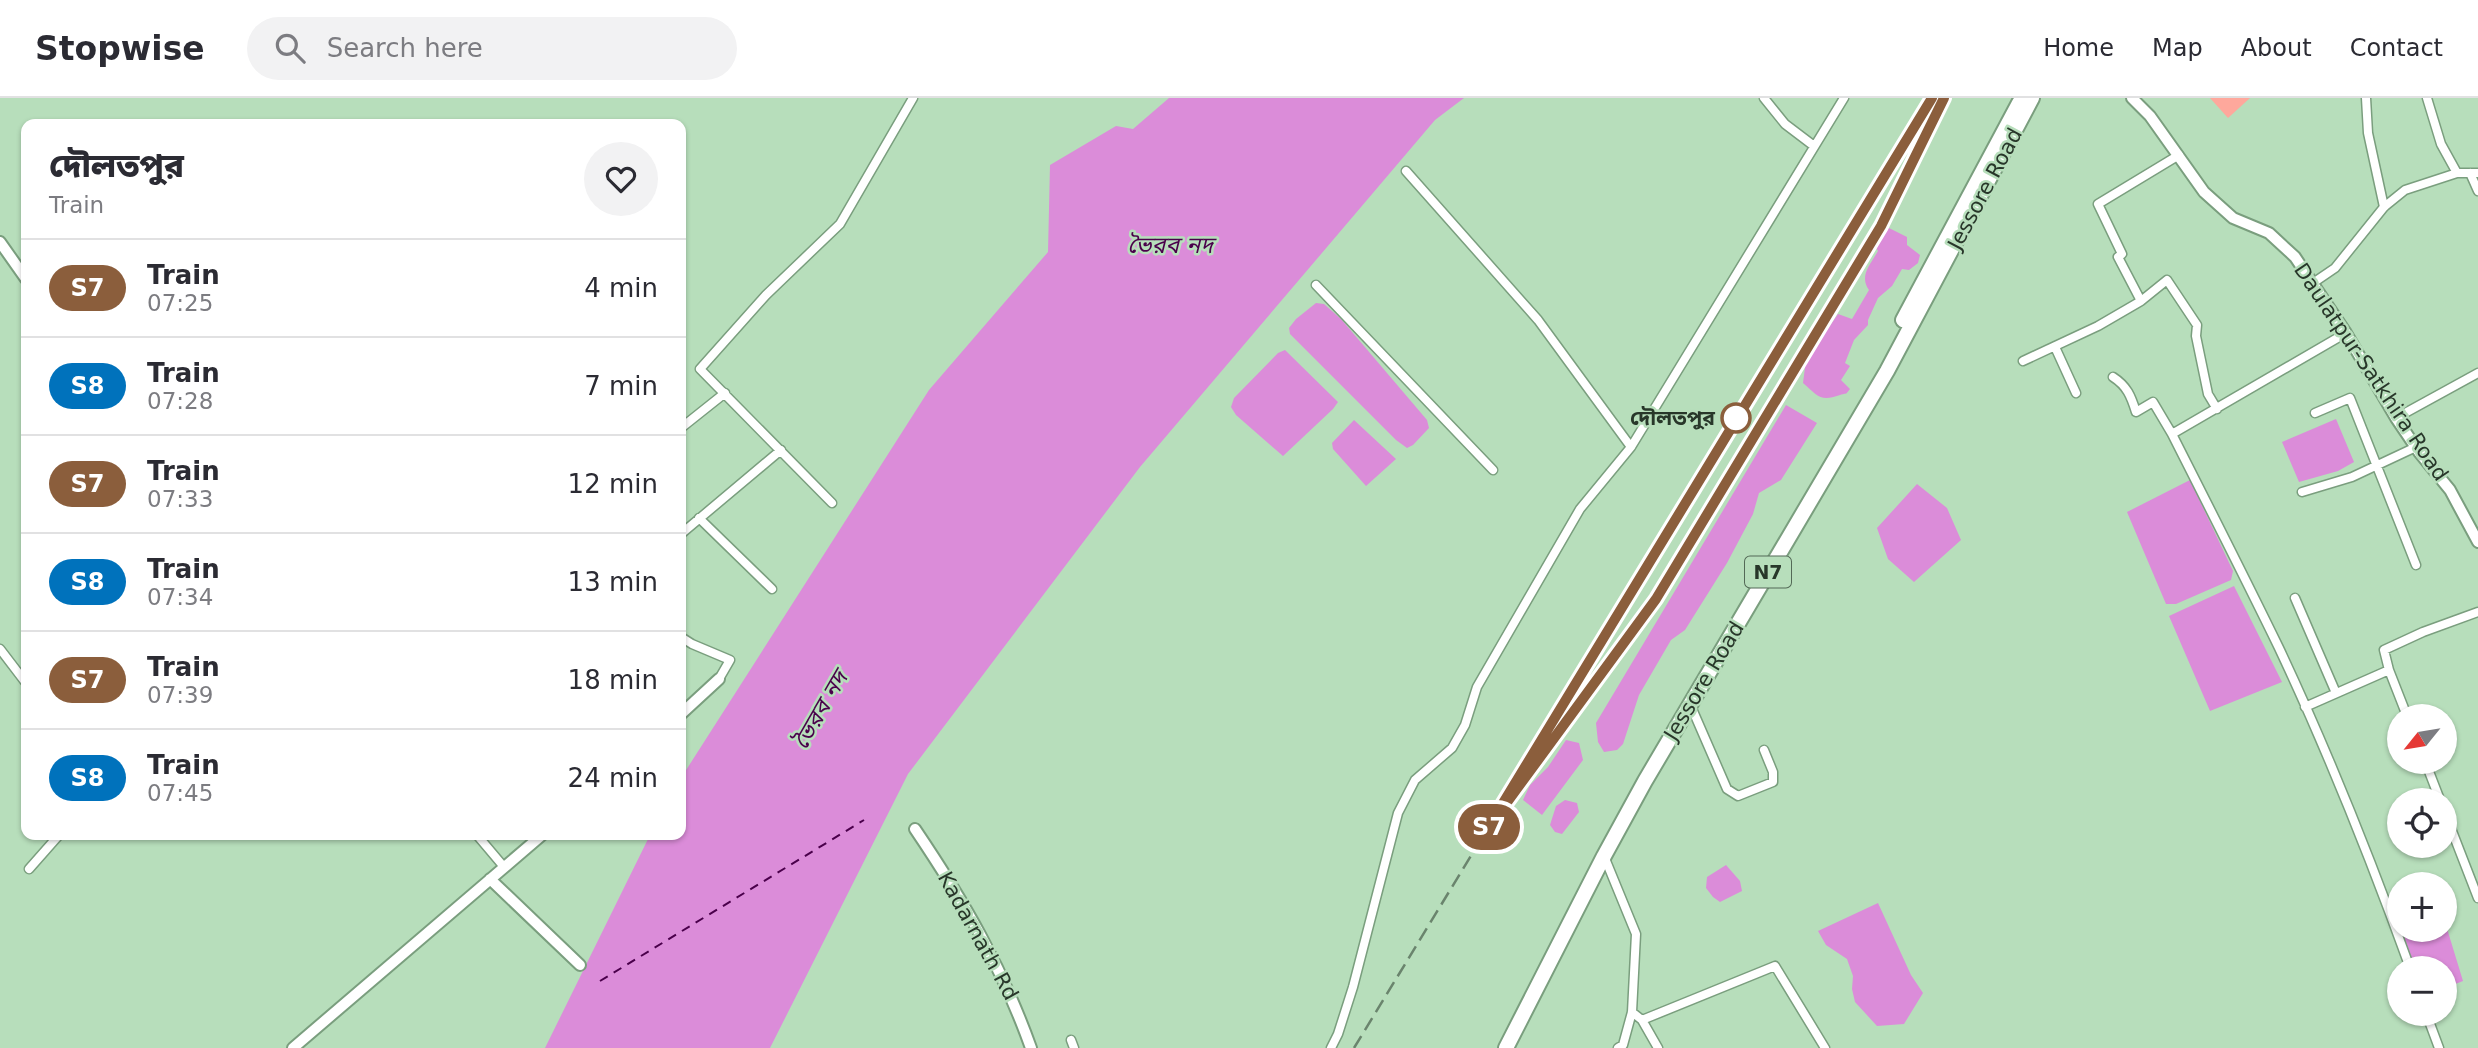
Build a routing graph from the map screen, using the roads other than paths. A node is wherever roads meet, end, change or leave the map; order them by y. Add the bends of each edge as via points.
1 (913, 98) edge
2 (1764, 98) edge
3 (1844, 98) edge
4 (2022, 98) edge
5 (2032, 98) edge
6 (2132, 98) edge
7 (2366, 98) edge
8 (2427, 98) edge
9 (1814, 146) junction
10 (2179, 155) junction
11 (1406, 172) dead end
12 (2457, 173) junction
13 (2474, 173) edge
14 (2478, 191) edge
15 (2384, 207) junction
16 (0, 242) edge
17 (21, 272) edge
18 (2313, 283) junction
19 (1316, 285) dead end
20 (2141, 301) junction
21 (2346, 333) junction
22 (2054, 346) junction
23 (2023, 361) dead end
24 (2478, 373) edge
25 (2112, 377) dead end
26 (725, 393) junction
27 (2076, 393) dead end
28 (2217, 409) junction
29 (2315, 413) dead end
30 (2396, 418) junction
31 (686, 424) edge
32 (2172, 434) junction
33 (1631, 447) junction
34 (2416, 447) junction
35 (781, 450) junction
36 (2376, 466) junction
37 (1493, 470) dead end
38 (2302, 492) dead end
39 (832, 503) dead end
40 (699, 518) junction
41 (686, 530) edge
42 (2478, 542) edge
43 (2416, 565) dead end
44 (772, 589) dead end
45 (2295, 598) dead end
46 (2478, 612) edge
47 (686, 640) edge
48 (0, 649) edge
49 (2389, 670) junction
50 (21, 676) edge
51 (719, 679) joint
52 (2336, 693) junction
53 (1690, 704) junction
54 (2402, 704) edge
55 (2305, 707) junction
56 (686, 709) edge
57 (1764, 750) dead end
58 (915, 829) dead end
59 (55, 840) edge
60 (481, 840) edge
61 (536, 840) edge
62 (2457, 844) edge
63 (1604, 856) junction
64 (504, 867) junction
65 (29, 869) dead end
66 (491, 879) junction
67 (2478, 898) edge
68 (2405, 956) edge
69 (580, 965) dead end
70 (1632, 1012) junction
71 (1642, 1020) junction
72 (2431, 1026) edge
73 (293, 1048) edge
74 (1031, 1048) edge
75 (1331, 1048) edge
76 (1496, 1048) edge
77 (1506, 1048) edge
78 (1618, 1048) edge
79 (1658, 1048) edge
80 (1825, 1048) edge
81 (2439, 1048) edge

1 - 26 street via 840,224 766,295 700,369
2 - 9 street via 1785,124
3 - 9 street
4 - 76 highway, Jessore Road / N7 via 1847,427 1598,850
5 - 53 highway, Jessore Road / N7 via 1887,371
6 - 10 main road, Daulatpur-Satkhira Road
7 - 15 street via 2368,133
8 - 12 street via 2441,144
9 - 33 street
10 - 18 main road, Daulatpur-Satkhira Road via 2204,192 2233,218 2269,233 2295,257
10 - 20 street via 2098,204
11 - 33 street via 1538,320
12 - 13 street
12 - 15 street via 2405,190
13 - 14 street
15 - 18 street via 2335,268
16 - 17 main road
18 - 21 main road, Daulatpur-Satkhira Road
19 - 37 street
20 - 22 street
20 - 28 street via 2167,280 2197,325 2208,394
21 - 28 street
21 - 30 main road, Daulatpur-Satkhira Road
22 - 23 street
22 - 27 street
24 - 30 street
25 - 32 street via 2131,394 2136,412 2153,402
26 - 31 street
26 - 35 street
28 - 32 street
29 - 36 street via 2350,398
30 - 34 main road, Daulatpur-Satkhira Road
32 - 55 street
33 - 75 street via 1580,509 1477,687 1452,748 1415,780 1398,813 1353,988
34 - 36 street
34 - 42 main road, Daulatpur-Satkhira Road via 2450,490
35 - 39 street
35 - 40 street
36 - 38 street
36 - 43 street
40 - 41 street
40 - 44 street
45 - 52 street
46 - 49 street via 2384,650
47 - 51 street via 730,660
48 - 50 street
49 - 52 street
49 - 54 street
51 - 56 main road
52 - 55 street
53 - 57 street via 1727,789 1738,796 1773,782
53 - 63 highway, Jessore Road / N7
55 - 68 street
58 - 74 main road, Kadarnath Rd via 979,929
59 - 65 street
60 - 64 street
61 - 64 main road
62 - 67 street
63 - 70 street via 1636,934
63 - 77 highway, Jessore Road / N7
64 - 66 main road
66 - 69 main road
66 - 73 main road
70 - 71 street
70 - 78 street via 1623,1045
71 - 79 street
71 - 80 street via 1775,966
72 - 81 street

